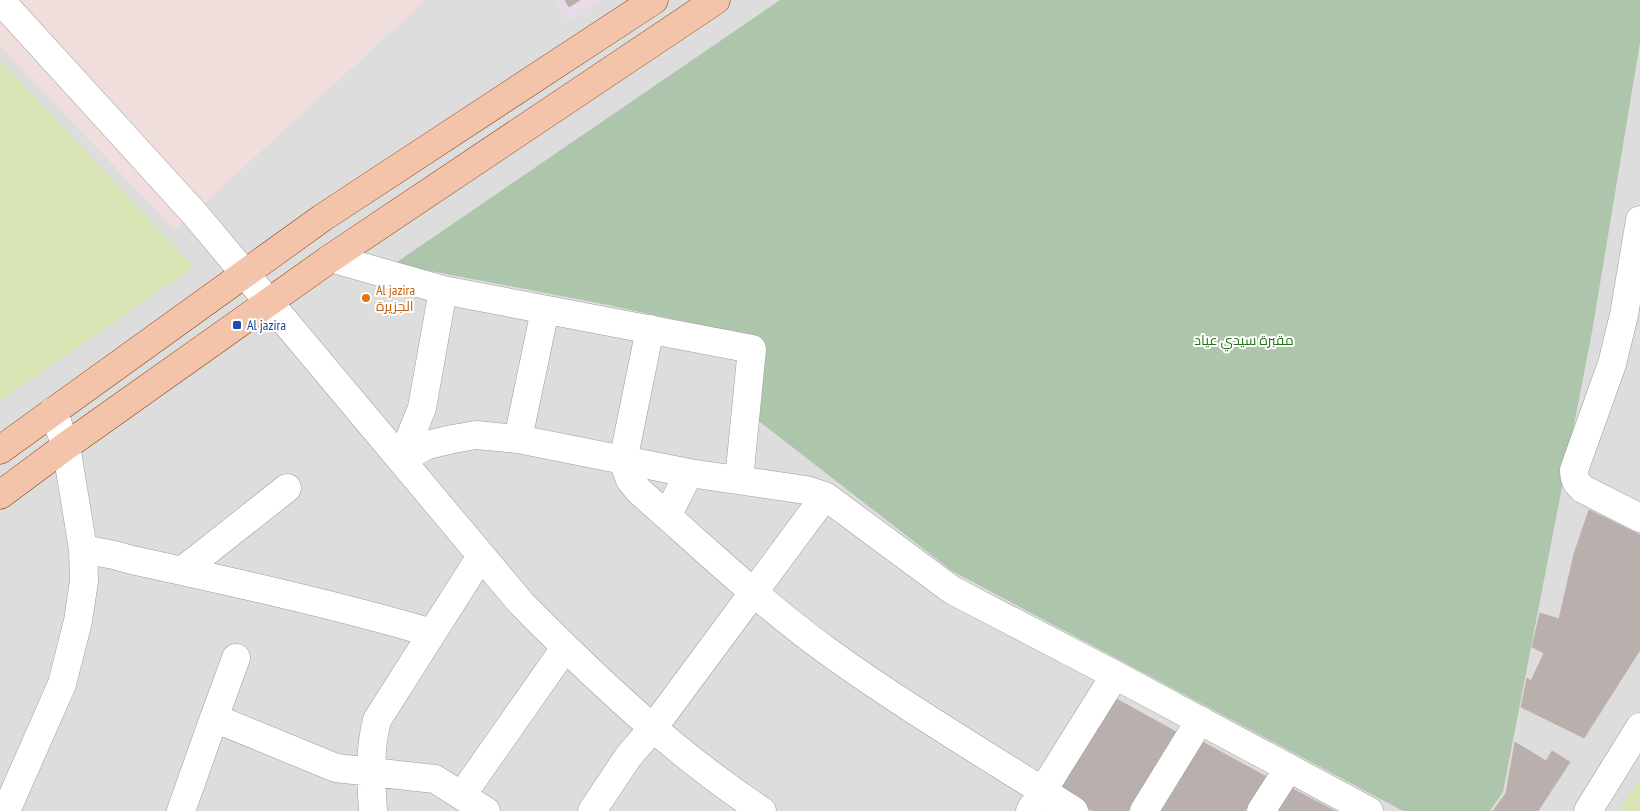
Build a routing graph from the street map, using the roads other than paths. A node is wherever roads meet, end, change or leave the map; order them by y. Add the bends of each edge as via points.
1 (0, 0) edge
2 (654, 0) edge
3 (716, 0) edge
4 (1640, 220) edge
5 (332, 258) junction
6 (244, 274) junction
7 (443, 290) junction
8 (268, 303) junction
9 (545, 310) junction
10 (650, 329) junction
11 (53, 411) junction
12 (518, 440) junction
13 (66, 446) junction
14 (0, 450) edge
15 (401, 460) junction
16 (623, 461) junction
17 (689, 473) junction
18 (738, 480) junction
19 (287, 488) dead end
20 (0, 495) edge
21 (825, 496) junction
22 (667, 516) junction
23 (1640, 518) edge
24 (83, 549) junction
25 (481, 556) junction
26 (182, 571) junction
27 (755, 593) junction
28 (432, 633) junction
29 (565, 648) junction
30 (236, 658) dead end
31 (1115, 675) junction
32 (214, 718) junction
33 (1200, 720) junction
34 (1640, 727) edge
35 (653, 728) junction
36 (1288, 769) junction
37 (370, 772) junction
38 (462, 795) junction
39 (1036, 801) edge
40 (748, 807) edge
41 (4, 808) edge
42 (181, 811) edge
43 (373, 811) edge
44 (486, 811) edge
45 (592, 811) edge
46 (1074, 811) edge
47 (1144, 811) edge
48 (1261, 811) edge
49 (1369, 811) edge
50 (1588, 811) edge

1 - 6 street via 194,212
2 - 6 main road via 322,218
3 - 5 main road
4 - 23 street via 1614,356 1574,470 1577,484 1583,489
5 - 7 street
5 - 8 main road
6 - 8 street
6 - 11 main road
7 - 9 street
7 - 15 street via 422,408
8 - 13 main road
8 - 15 street
9 - 10 street
9 - 12 street
10 - 16 street
10 - 18 street via 752,350
11 - 13 street
11 - 14 main road
12 - 15 street via 476,435 427,445
12 - 16 street
13 - 20 main road
13 - 24 street
15 - 25 street
16 - 17 street
16 - 22 street via 630,480
17 - 18 street
17 - 22 street
18 - 21 street
19 - 26 street
21 - 27 street
21 - 31 street via 952,590
22 - 27 street
24 - 26 street
24 - 41 street via 84,581 78,621 62,684
25 - 28 street
25 - 29 street
26 - 28 street via 363,612
27 - 35 street
27 - 39 street via 837,658
28 - 37 street via 377,720 371,741
29 - 35 street
29 - 38 street
30 - 32 street
31 - 33 street
31 - 39 street
32 - 37 street via 336,768
32 - 42 street
33 - 36 street
33 - 47 street
34 - 50 street
35 - 40 street
35 - 45 street via 628,757
36 - 48 street
36 - 49 street
37 - 38 street via 435,779
37 - 43 street
38 - 44 street
39 - 46 street

